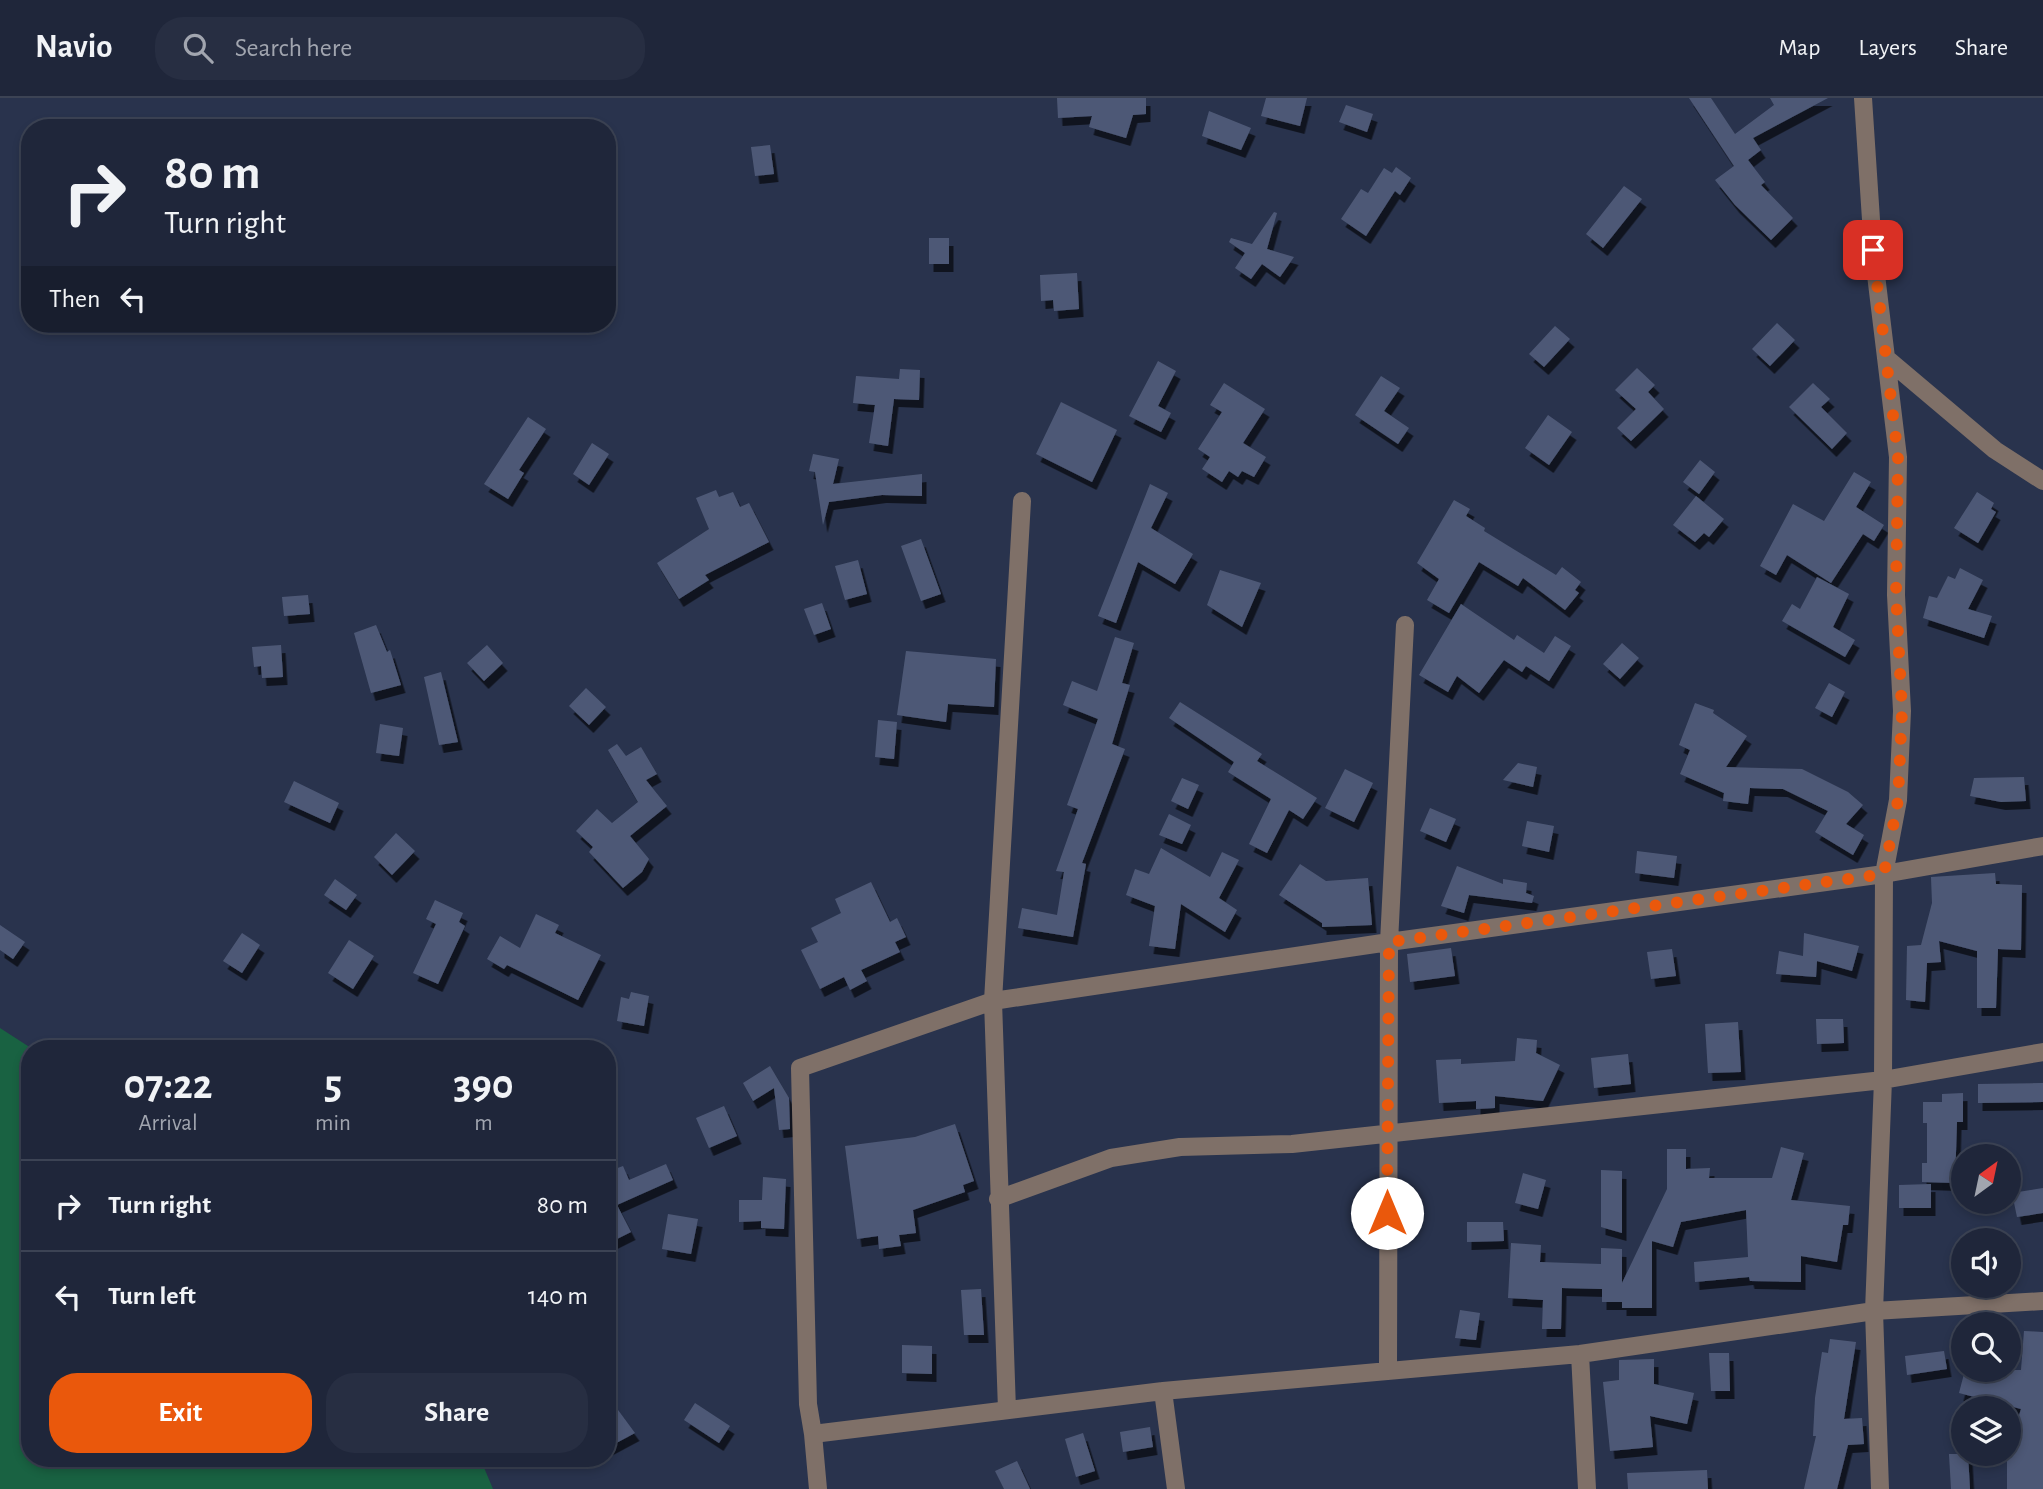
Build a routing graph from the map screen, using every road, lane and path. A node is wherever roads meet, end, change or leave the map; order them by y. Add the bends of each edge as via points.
1 (1863, 98) edge
2 (1886, 358) junction
3 (2043, 481) edge
4 (1022, 502) dead end
5 (1405, 625) dead end
6 (2043, 846) edge
7 (1884, 874) junction
8 (1389, 942) junction
9 (993, 1002) junction
10 (2043, 1052) edge
11 (1883, 1080) junction
12 (1387, 1134) junction
13 (998, 1199) junction
14 (2043, 1301) edge
15 (1874, 1311) junction
16 (1580, 1354) junction
17 (1388, 1371) junction
18 (1163, 1391) junction
19 (1007, 1410) junction
20 (813, 1434) junction
21 (818, 1489) edge
22 (1176, 1489) edge
23 (1587, 1489) edge
24 (1880, 1489) edge

1 - 2 street
2 - 3 street via 1995,450
2 - 7 street via 1898,457 1896,594 1902,711 1898,800
4 - 9 street
5 - 8 street
6 - 7 street
7 - 8 street
7 - 11 street
8 - 9 street
8 - 12 street
9 - 13 street
9 - 20 street via 800,1068 808,1404
10 - 11 street
11 - 12 street
11 - 15 street
12 - 13 street via 1292,1144 1180,1147 1111,1158
12 - 17 street
13 - 19 street
14 - 15 street
15 - 16 street
15 - 24 street
16 - 17 street
16 - 23 street
17 - 18 street
18 - 19 street
18 - 22 street
19 - 20 street
20 - 21 street

